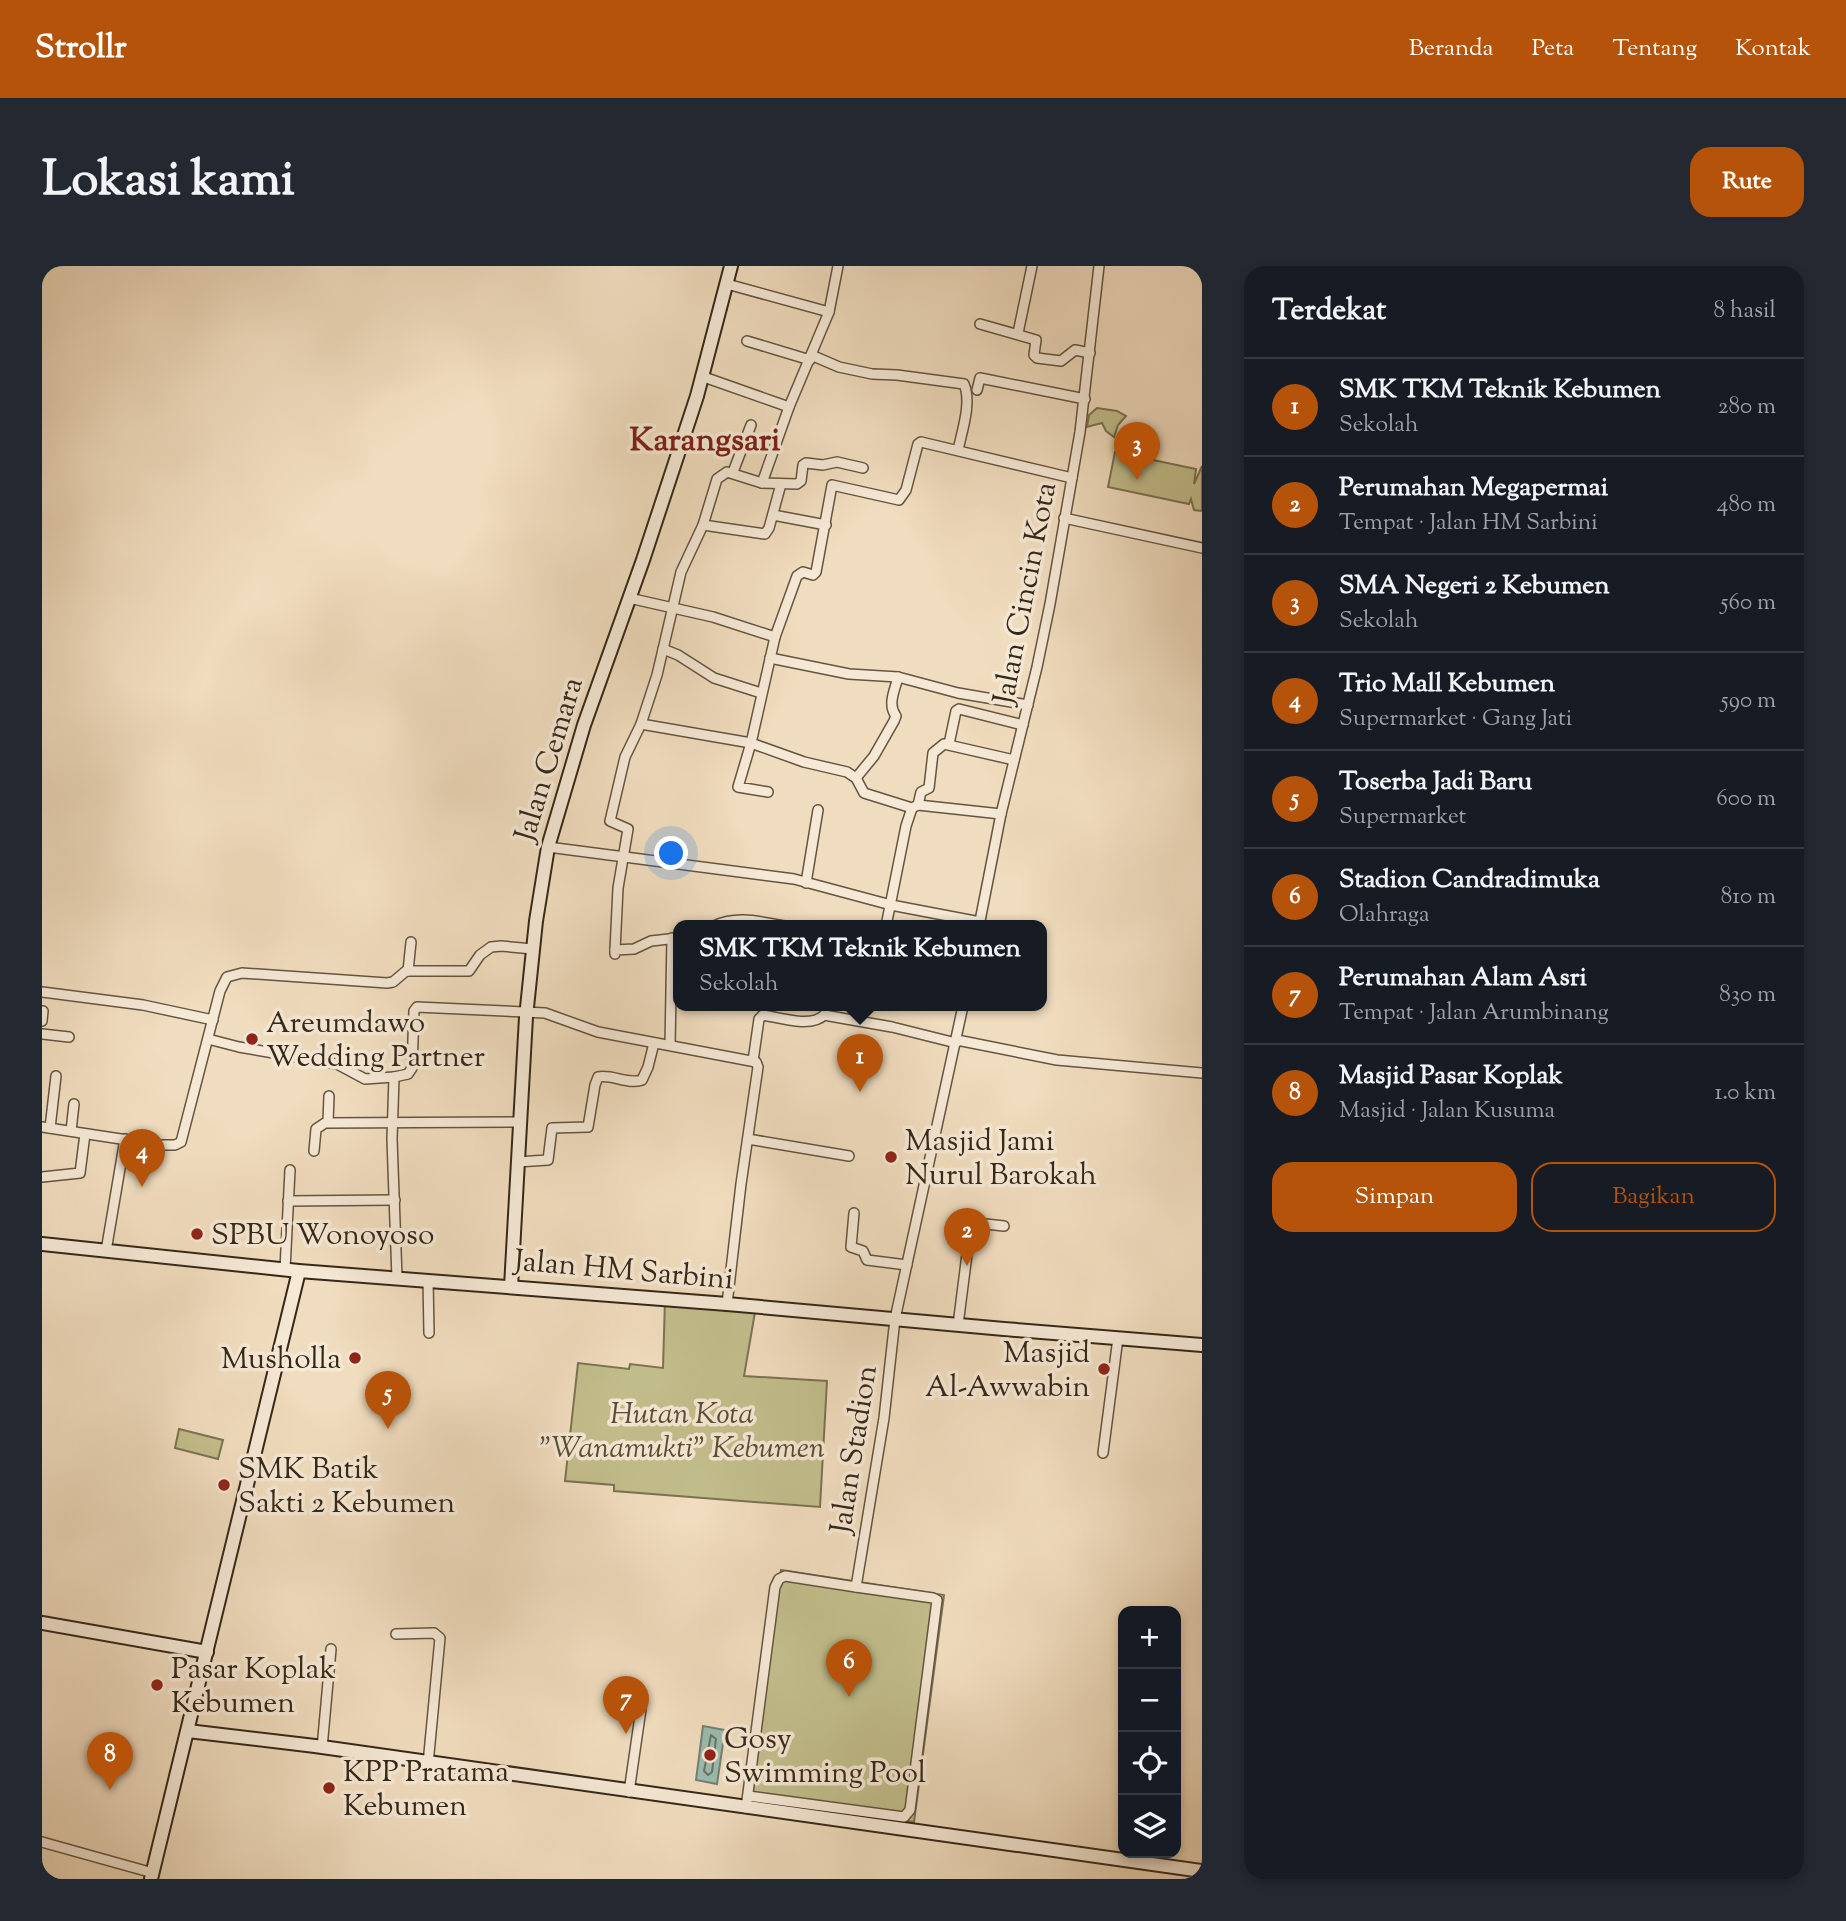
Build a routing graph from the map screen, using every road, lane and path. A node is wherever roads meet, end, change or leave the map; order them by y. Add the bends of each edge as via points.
1 (731, 266) edge
2 (838, 266) edge
3 (1032, 266) edge
4 (1099, 266) edge
5 (727, 284) junction
6 (829, 312) junction
7 (979, 324) dead end
8 (1018, 333) junction
9 (747, 341) dead end
10 (1090, 353) junction
11 (811, 358) junction
12 (701, 376) junction
13 (977, 390) dead end
14 (1085, 399) junction
15 (789, 407) junction
16 (751, 425) dead end
17 (958, 450) junction
18 (863, 468) dead end
19 (733, 472) junction
20 (1072, 478) junction
21 (762, 484) junction
22 (781, 484) junction
23 (773, 515) junction
24 (1064, 518) junction
25 (703, 525) junction
26 (826, 525) junction
27 (1202, 548) edge
28 (629, 598) junction
29 (672, 606) junction
30 (775, 637) junction
31 (663, 649) junction
32 (771, 658) junction
33 (898, 677) junction
34 (761, 693) junction
35 (1028, 705) junction
36 (640, 724) junction
37 (1023, 724) junction
38 (751, 743) junction
39 (949, 744) junction
40 (1014, 760) junction
41 (856, 778) junction
42 (768, 792) dead end
43 (915, 806) junction
44 (818, 810) dead end
45 (1001, 814) junction
46 (548, 847) junction
47 (623, 856) junction
48 (806, 883) junction
49 (891, 905) junction
50 (728, 920) edge
51 (746, 920) edge
52 (887, 920) edge
53 (961, 920) edge
54 (981, 920) edge
55 (673, 938) edge
56 (411, 942) dead end
57 (533, 949) junction
58 (408, 971) junction
59 (42, 992) edge
60 (673, 1001) edge
61 (43, 1011) edge
62 (526, 1011) junction
63 (760, 1011) edge
64 (825, 1011) edge
65 (963, 1011) edge
66 (213, 1020) junction
67 (42, 1021) edge
68 (42, 1034) edge
69 (69, 1037) dead end
70 (208, 1039) junction
71 (956, 1042) junction
72 (654, 1044) junction
73 (670, 1045) junction
74 (753, 1061) junction
75 (1202, 1073) edge
76 (57, 1076) dead end
77 (394, 1077) junction
78 (329, 1097) dead end
79 (74, 1104) dead end
80 (328, 1122) junction
81 (519, 1122) junction
82 (392, 1123) junction
83 (46, 1127) edge
84 (71, 1131) junction
85 (85, 1134) junction
86 (125, 1139) junction
87 (748, 1139) junction
88 (314, 1151) dead end
89 (849, 1156) dead end
90 (517, 1162) junction
91 (290, 1170) dead end
92 (42, 1177) edge
93 (288, 1200) junction
94 (395, 1200) junction
95 (854, 1213) dead end
96 (958, 1221) dead end
97 (971, 1223) junction
98 (1004, 1226) dead end
99 (42, 1244) edge
100 (106, 1251) junction
101 (907, 1265) junction
102 (285, 1269) junction
103 (299, 1270) junction
104 (397, 1278) junction
105 (428, 1280) junction
106 (511, 1287) junction
107 (727, 1304) junction
108 (895, 1319) junction
109 (958, 1325) junction
110 (429, 1333) dead end
111 (1118, 1338) junction
112 (1202, 1345) edge
113 (1103, 1453) dead end
114 (856, 1587) junction
115 (42, 1623) edge
116 (396, 1634) dead end
117 (331, 1649) dead end
118 (207, 1652) junction
119 (641, 1709) dead end
120 (188, 1731) junction
121 (322, 1748) junction
122 (428, 1764) junction
123 (629, 1792) junction
124 (747, 1802) junction
125 (42, 1842) edge
126 (1202, 1871) edge
127 (152, 1876) edge

1 - 5 main road, Jalan Cemara
2 - 6 street
3 - 8 street
4 - 10 street, Jalan Cincin Kota
5 - 6 street
5 - 12 main road, Jalan Cemara
6 - 11 street
7 - 8 street
8 - 10 street via 1037,341 1037,358 1061,361 1074,351
9 - 11 street
10 - 14 street, Jalan Cincin Kota
11 - 15 street
11 - 17 street via 872,374 964,384 966,409
12 - 15 street
12 - 28 main road, Jalan Cemara
13 - 14 street via 980,378
14 - 20 street, Jalan Cincin Kota
15 - 21 street
16 - 19 street
17 - 20 street
17 - 26 street via 919,443 899,500 832,485
18 - 22 street via 837,462 806,463 799,484
19 - 21 street
19 - 25 street via 717,480
20 - 24 street, Jalan Cincin Kota
21 - 22 street
22 - 23 street
23 - 25 street via 763,535
23 - 26 street
24 - 27 street
24 - 35 street, Jalan Cincin Kota
25 - 29 street via 681,572
26 - 30 street via 816,572 797,576
28 - 29 street
28 - 46 main road, Jalan Cemara via 584,725
29 - 30 street
29 - 31 street
30 - 32 street
31 - 34 street via 714,678
31 - 36 street
32 - 33 street via 849,674
32 - 34 street
33 - 35 street
33 - 41 street via 891,705 894,721
34 - 38 street
35 - 37 street, Jalan Cincin Kota
36 - 38 street
36 - 47 street via 625,757 610,821 628,829
37 - 39 street via 959,709
37 - 40 street, Jalan Cincin Kota
38 - 41 street
38 - 42 street via 738,787
39 - 40 street
39 - 43 street via 933,753 929,788 921,792
40 - 45 street, Jalan Cincin Kota
41 - 43 street via 864,793
43 - 45 street
43 - 49 street via 905,826
44 - 48 street
45 - 54 street, Jalan Cincin Kota
46 - 47 street
46 - 57 main road, Jalan Cemara
47 - 48 street
47 - 55 street via 615,953
48 - 49 street
49 - 52 street
49 - 53 street
50 - 51 street
56 - 58 street
57 - 58 street via 491,947 465,972
57 - 62 main road, Jalan Cemara
58 - 66 street via 387,983 243,972 223,982
59 - 66 street via 144,1004
60 - 73 street
61 - 67 street
62 - 72 street
62 - 77 street via 416,1007 412,1068 408,1074
62 - 81 main road, Jalan Cemara
63 - 64 street via 817,1021
63 - 74 street
64 - 71 street
65 - 71 street
66 - 70 street
68 - 69 street
70 - 77 street via 337,1064 365,1079
70 - 86 street via 181,1142 169,1146
71 - 75 street via 1057,1060
71 - 101 street
72 - 73 street
72 - 90 street via 642,1080 598,1077 588,1127 552,1128 548,1160
73 - 74 street
74 - 87 street via 758,1068
76 - 83 street
77 - 82 street
78 - 80 street
79 - 84 street
80 - 82 street
80 - 88 street via 317,1127
81 - 82 street
81 - 90 main road, Jalan Cemara
82 - 94 street
83 - 84 street
84 - 85 street
85 - 86 street
85 - 92 street via 80,1173
86 - 100 street
87 - 89 street
87 - 107 street
90 - 106 main road, Jalan Cemara
91 - 93 street
93 - 94 street
93 - 102 street
94 - 104 street
95 - 101 street via 851,1247 863,1251 867,1260
96 - 97 street
97 - 98 street
97 - 109 street
99 - 100 main road, Jalan HM Sarbini
100 - 102 main road, Jalan HM Sarbini
101 - 108 street
102 - 103 main road, Jalan HM Sarbini
103 - 104 main road, Jalan HM Sarbini
103 - 118 main road
104 - 105 main road, Jalan HM Sarbini
105 - 106 main road, Jalan HM Sarbini
105 - 110 street
106 - 107 main road, Jalan HM Sarbini
107 - 108 main road, Jalan HM Sarbini
108 - 109 main road, Jalan HM Sarbini
108 - 114 street, Jalan Stadion
109 - 111 main road, Jalan HM Sarbini
111 - 112 main road, Jalan HM Sarbini
111 - 113 street
114 - 124 street via 785,1576 779,1579
114 - 124 street via 937,1600 910,1810 904,1817
115 - 118 main road
116 - 122 street via 434,1633 440,1638
117 - 121 street
118 - 120 main road
119 - 123 street
120 - 121 main road
120 - 127 main road
121 - 122 main road
122 - 123 main road
123 - 124 main road
124 - 126 main road
125 - 127 street

